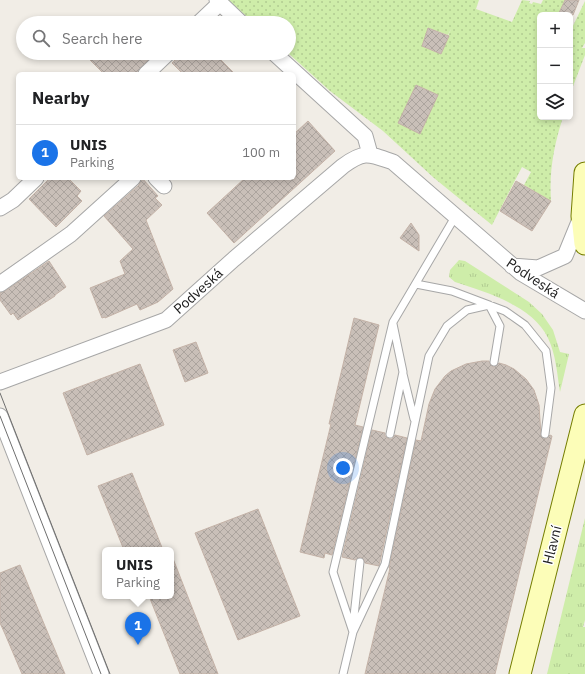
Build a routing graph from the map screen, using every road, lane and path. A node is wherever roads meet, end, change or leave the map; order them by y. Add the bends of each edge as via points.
1 (219, 2) edge
2 (206, 16) edge
3 (234, 16) edge
4 (161, 60) edge
5 (282, 60) edge
6 (148, 72) edge
7 (295, 72) edge
8 (296, 73) edge
9 (370, 154) junction
10 (585, 173) edge
11 (34, 180) edge
12 (131, 180) edge
13 (0, 208) edge
14 (582, 216) junction
15 (455, 218) junction
16 (585, 244) edge
17 (512, 266) junction
18 (0, 284) edge
19 (416, 284) junction
20 (489, 305) junction
21 (585, 311) edge
22 (393, 322) junction
23 (494, 362) dead end
24 (403, 372) junction
25 (0, 382) edge
26 (585, 415) edge
27 (0, 416) edge
28 (414, 421) junction
29 (390, 434) dead end
30 (545, 434) dead end
31 (360, 562) dead end
32 (353, 632) junction
33 (102, 674) edge
34 (343, 674) edge
35 (520, 674) edge

1 - 2 street
1 - 3 street
4 - 6 street
5 - 7 street
8 - 9 street via 365,136
9 - 15 street, Podveská via 393,162
9 - 25 street, Podveská via 356,157 343,166 166,320
10 - 14 street
11 - 13 street via 13,200
12 - 18 street via 71,234
14 - 16 street
14 - 17 street via 565,256 538,268
15 - 17 street, Podveská
15 - 19 lane
17 - 21 street, Podveská
19 - 20 lane via 452,291
19 - 22 lane
20 - 23 lane via 500,326
20 - 28 lane via 467,310 447,326 429,356
20 - 30 lane via 505,311 525,325 546,351 551,388
22 - 24 lane
22 - 32 lane via 333,572
24 - 28 lane
24 - 29 lane
26 - 35 street, Hlavní
27 - 33 street
28 - 32 lane via 385,564
31 - 32 lane
32 - 34 lane

